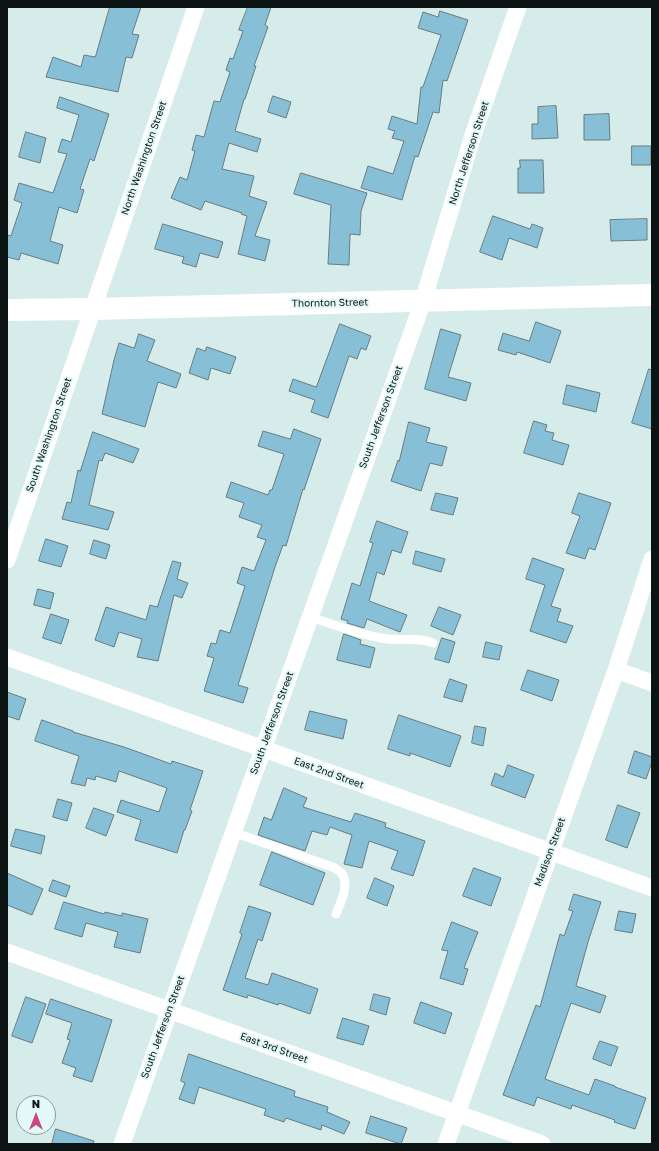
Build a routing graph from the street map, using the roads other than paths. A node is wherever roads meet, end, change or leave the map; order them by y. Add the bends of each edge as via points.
1 (196, 7) edge
2 (518, 7) edge
3 (652, 295) edge
4 (423, 301) junction
5 (92, 309) junction
6 (7, 310) edge
7 (652, 559) edge
8 (7, 560) edge
9 (310, 617) junction
10 (433, 643) dead end
11 (7, 657) edge
12 (616, 670) junction
13 (652, 683) edge
14 (263, 749) junction
15 (233, 832) junction
16 (550, 852) junction
17 (652, 888) edge
18 (336, 914) dead end
19 (7, 952) edge
20 (168, 1011) junction
21 (457, 1113) junction
22 (122, 1144) edge
23 (446, 1144) edge
24 (542, 1144) edge

1 - 5 street, North Washington Street
2 - 4 street, North Jefferson Street via 473,135
3 - 4 street, Thornton Street
4 - 5 street, Thornton Street
4 - 9 street, South Jefferson Street
5 - 6 street, Thornton Street
5 - 8 street, South Washington Street
7 - 12 street, Madison Street
9 - 10 lane via 381,639
9 - 14 street, South Jefferson Street
11 - 14 street, East 2nd Street
12 - 13 street
12 - 16 street, Madison Street
14 - 15 street, South Jefferson Street
14 - 16 street, East 2nd Street
15 - 18 lane via 335,868 342,874 345,884
15 - 20 street, South Jefferson Street
16 - 17 street, East 2nd Street
16 - 21 street, Madison Street
19 - 20 street, East 3rd Street
20 - 21 street, East 3rd Street
20 - 22 street, South Jefferson Street
21 - 23 street, Madison Street
21 - 24 street, East 3rd Street

